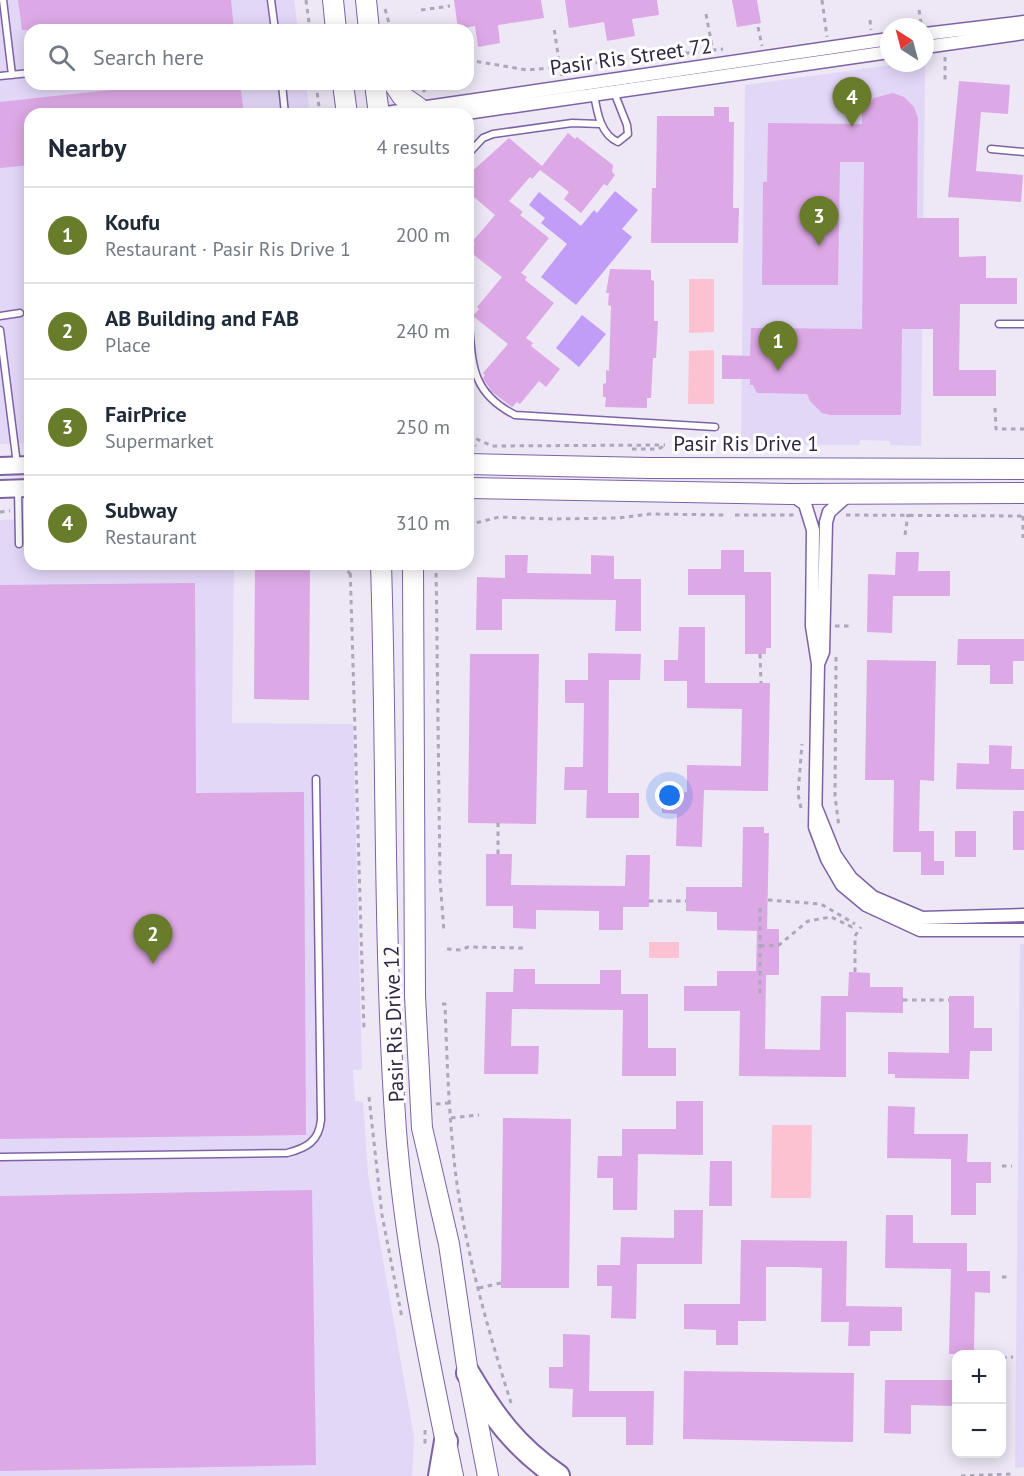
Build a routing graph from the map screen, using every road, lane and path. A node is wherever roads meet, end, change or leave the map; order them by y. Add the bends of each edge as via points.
1 (3, 0) edge
2 (271, 0) edge
3 (306, 0) edge
4 (333, 0) edge
5 (366, 0) edge
6 (383, 0) edge
7 (822, 0) edge
8 (450, 6) dead end
9 (421, 10) dead end
10 (919, 10) dead end
11 (706, 14) dead end
12 (921, 18) edge
13 (1024, 22) edge
14 (274, 24) edge
15 (309, 24) edge
16 (335, 24) edge
17 (369, 24) edge
18 (389, 24) edge
19 (758, 27) dead end
20 (554, 28) dead end
21 (934, 28) edge
22 (1024, 33) edge
23 (827, 38) dead end
24 (880, 41) edge
25 (761, 42) dead end
26 (934, 46) edge
27 (712, 49) dead end
28 (880, 53) edge
29 (945, 57) dead end
30 (474, 62) edge
31 (24, 74) edge
32 (12, 75) junction
33 (0, 76) edge
34 (945, 80) dead end
35 (612, 86) junction
36 (593, 88) junction
37 (283, 90) edge
38 (317, 90) edge
39 (344, 90) edge
40 (376, 90) edge
41 (398, 90) edge
42 (284, 108) edge
43 (319, 108) edge
44 (346, 108) edge
45 (378, 108) edge
46 (419, 108) joint
47 (474, 111) edge
48 (600, 124) junction
49 (474, 148) edge
50 (991, 149) dead end
51 (1024, 152) edge
52 (20, 313) dead end
53 (0, 316) edge
54 (999, 324) dead end
55 (1024, 324) edge
56 (0, 330) edge
57 (1, 347) edge
58 (474, 375) edge
59 (995, 408) dead end
60 (715, 427) dead end
61 (1024, 429) edge
62 (474, 438) edge
63 (666, 445) dead end
64 (474, 462) edge
65 (24, 465) edge
66 (0, 466) edge
67 (1024, 469) edge
68 (0, 478) edge
69 (24, 488) edge
70 (477, 488) edge
71 (0, 489) edge
72 (850, 493) junction
73 (1024, 493) edge
74 (791, 494) junction
75 (829, 512) junction
76 (809, 513) junction
77 (908, 514) junction
78 (726, 515) dead end
79 (735, 515) dead end
80 (1023, 516) edge
81 (474, 524) edge
82 (905, 535) dead end
83 (1023, 538) edge
84 (19, 544) dead end
85 (347, 570) edge
86 (351, 570) edge
87 (381, 570) edge
88 (412, 570) edge
89 (436, 570) edge
90 (352, 577) junction
91 (837, 615) dead end
92 (852, 626) dead end
93 (837, 649) dead end
94 (759, 654) dead end
95 (818, 664) junction
96 (761, 683) dead end
97 (316, 779) dead end
98 (816, 807) junction
99 (498, 824) dead end
100 (840, 830) dead end
101 (498, 854) dead end
102 (768, 900) dead end
103 (650, 901) dead end
104 (686, 902) dead end
105 (760, 908) dead end
106 (1024, 915) edge
107 (861, 927) dead end
108 (1024, 930) edge
109 (444, 932) dead end
110 (760, 946) junction
111 (525, 948) dead end
112 (447, 949) dead end
113 (855, 972) dead end
114 (760, 995) dead end
115 (903, 1000) dead end
116 (949, 1000) dead end
117 (442, 1004) dead end
118 (364, 1031) dead end
119 (479, 1115) dead end
120 (451, 1118) junction
121 (0, 1157) edge
122 (1002, 1166) dead end
123 (1012, 1166) dead end
124 (1002, 1277) dead end
125 (1011, 1277) dead end
126 (501, 1283) dead end
127 (479, 1288) junction
128 (1013, 1357) dead end
129 (1006, 1358) edge
130 (468, 1373) junction
131 (512, 1408) dead end
132 (446, 1441) junction
133 (1011, 1474) dead end
134 (440, 1476) edge
135 (453, 1476) edge
136 (488, 1476) edge
137 (558, 1476) edge
138 (961, 1476) edge

1 - 32 lane
2 - 14 lane
3 - 15 path
4 - 16 main road
5 - 17 main road
6 - 18 path
7 - 23 path
8 - 9 path
10 - 12 path
11 - 27 path
13 - 21 street
19 - 25 path
20 - 30 path via 560,67 527,69
22 - 26 street
24 - 35 street, Pasir Ris Street 72
28 - 35 street, Pasir Ris Street 72
29 - 34 path
31 - 32 lane
32 - 33 lane
35 - 36 street, Pasir Ris Street 72
35 - 48 lane via 628,134 618,142 612,140
36 - 46 street, Pasir Ris Street 72
36 - 47 street, Pasir Ris Street 72
36 - 48 lane
37 - 42 lane
38 - 43 path
39 - 44 main road
40 - 45 main road
41 - 46 main road
48 - 49 lane via 572,123 493,134
50 - 51 lane
52 - 53 lane
54 - 55 lane
56 - 57 lane
57 - 65 lane
58 - 60 lane via 489,399 515,416
59 - 61 path via 996,429
62 - 63 path via 492,446
64 - 67 main road, Pasir Ris Drive 1 via 650,468
65 - 66 main road
68 - 69 main road
69 - 71 main road
69 - 84 lane
70 - 74 main road
72 - 73 main road
72 - 74 main road
72 - 75 street
74 - 76 street via 805,504
75 - 77 path
75 - 95 street via 824,532 823,652
76 - 79 path
76 - 95 street via 813,530 812,626
77 - 80 path
77 - 82 path
78 - 81 path via 499,518
80 - 83 path
85 - 90 path
86 - 90 path
87 - 132 main road, Pasir Ris Drive 12 via 389,989 396,1132 410,1254
88 - 130 main road, Pasir Ris Drive 12 via 415,996 422,1128 448,1244
89 - 109 path
90 - 118 path
91 - 92 path via 838,626
93 - 100 path via 834,796
94 - 96 path
95 - 98 street
97 - 121 lane via 321,1120 320,1132 313,1142 287,1153
98 - 106 street via 835,855 851,878 873,897 922,918
98 - 108 street via 815,827 826,859 842,885 867,905 920,930
99 - 101 path
102 - 110 path via 821,904 855,924 852,927 831,917 808,921 779,945
103 - 104 path
105 - 110 path
107 - 113 path via 855,936
110 - 114 path
111 - 112 path
115 - 116 path
117 - 120 path
119 - 120 path
120 - 127 path via 457,1179
122 - 123 path
124 - 125 path
126 - 127 path
127 - 131 path
128 - 129 path
130 - 136 main road, Pasir Ris Drive 12
130 - 137 highway via 495,1418 517,1443
132 - 134 highway
132 - 135 main road, Pasir Ris Drive 12
133 - 138 path

